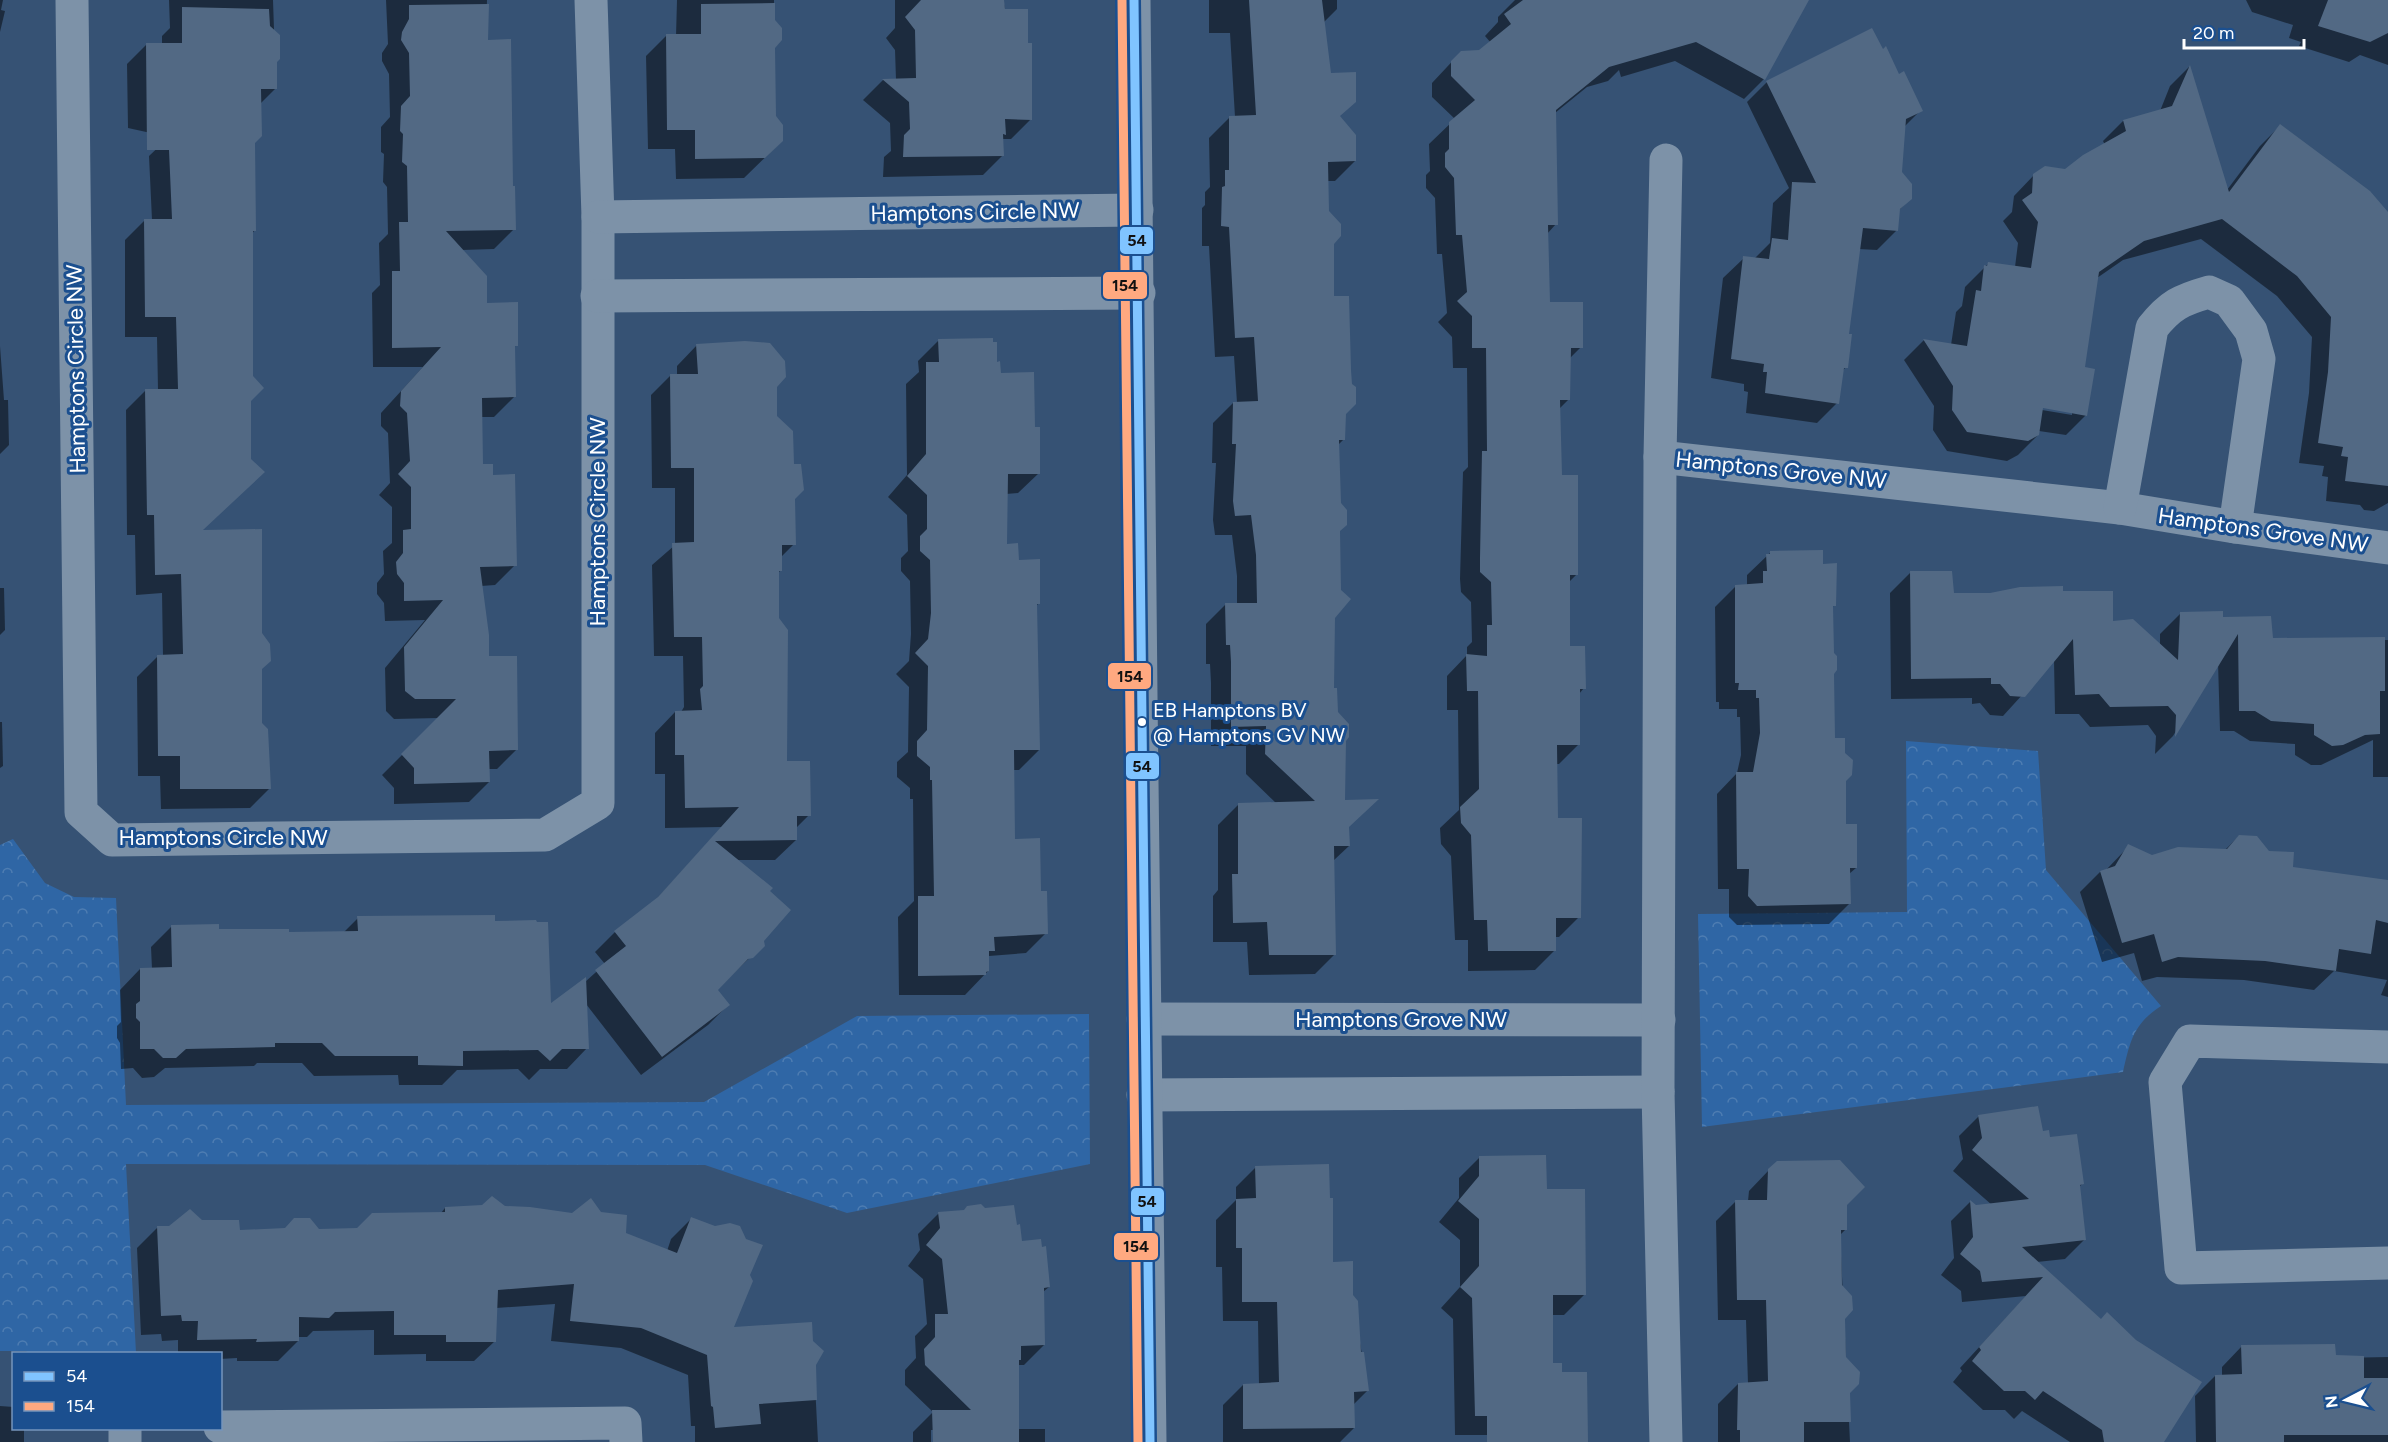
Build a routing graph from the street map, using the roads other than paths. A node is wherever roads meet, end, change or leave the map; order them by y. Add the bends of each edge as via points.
1 (72, 0) edge
2 (591, 0) edge
3 (1134, 0) edge
4 (1666, 160) dead end
5 (1137, 210) junction
6 (598, 217) junction
7 (1138, 293) junction
8 (597, 296) junction
9 (1660, 457) junction
10 (2120, 508) junction
11 (2235, 527) junction
12 (2388, 548) edge
13 (1143, 1019) junction
14 (1659, 1020) junction
15 (2388, 1047) edge
16 (1658, 1092) junction
17 (1143, 1095) junction
18 (2388, 1263) edge
19 (222, 1427) edge
20 (626, 1442) edge
21 (1150, 1442) edge
22 (1666, 1442) edge

1 - 8 street, Hamptons Circle NW via 81,812 112,840 545,835 598,803
2 - 6 street, Hamptons Circle NW
3 - 5 street
4 - 9 street
5 - 6 street, Hamptons Circle NW
5 - 7 street
6 - 8 street, Hamptons Circle NW
7 - 8 street
7 - 13 street
9 - 10 street, Hamptons Grove NW
9 - 14 street, Hamptons Grove NW
10 - 11 street, Hamptons Grove NW
10 - 11 street via 2152,328 2166,310 2209,292 2229,301 2251,331 2259,359
11 - 12 street, Hamptons Grove NW
13 - 14 street, Hamptons Grove NW
13 - 17 street
14 - 16 street, Hamptons Grove NW
15 - 18 street via 2190,1041 2165,1082 2181,1268
16 - 17 street
16 - 22 street, Hamptons Grove NW
17 - 21 street
19 - 20 street via 625,1423

